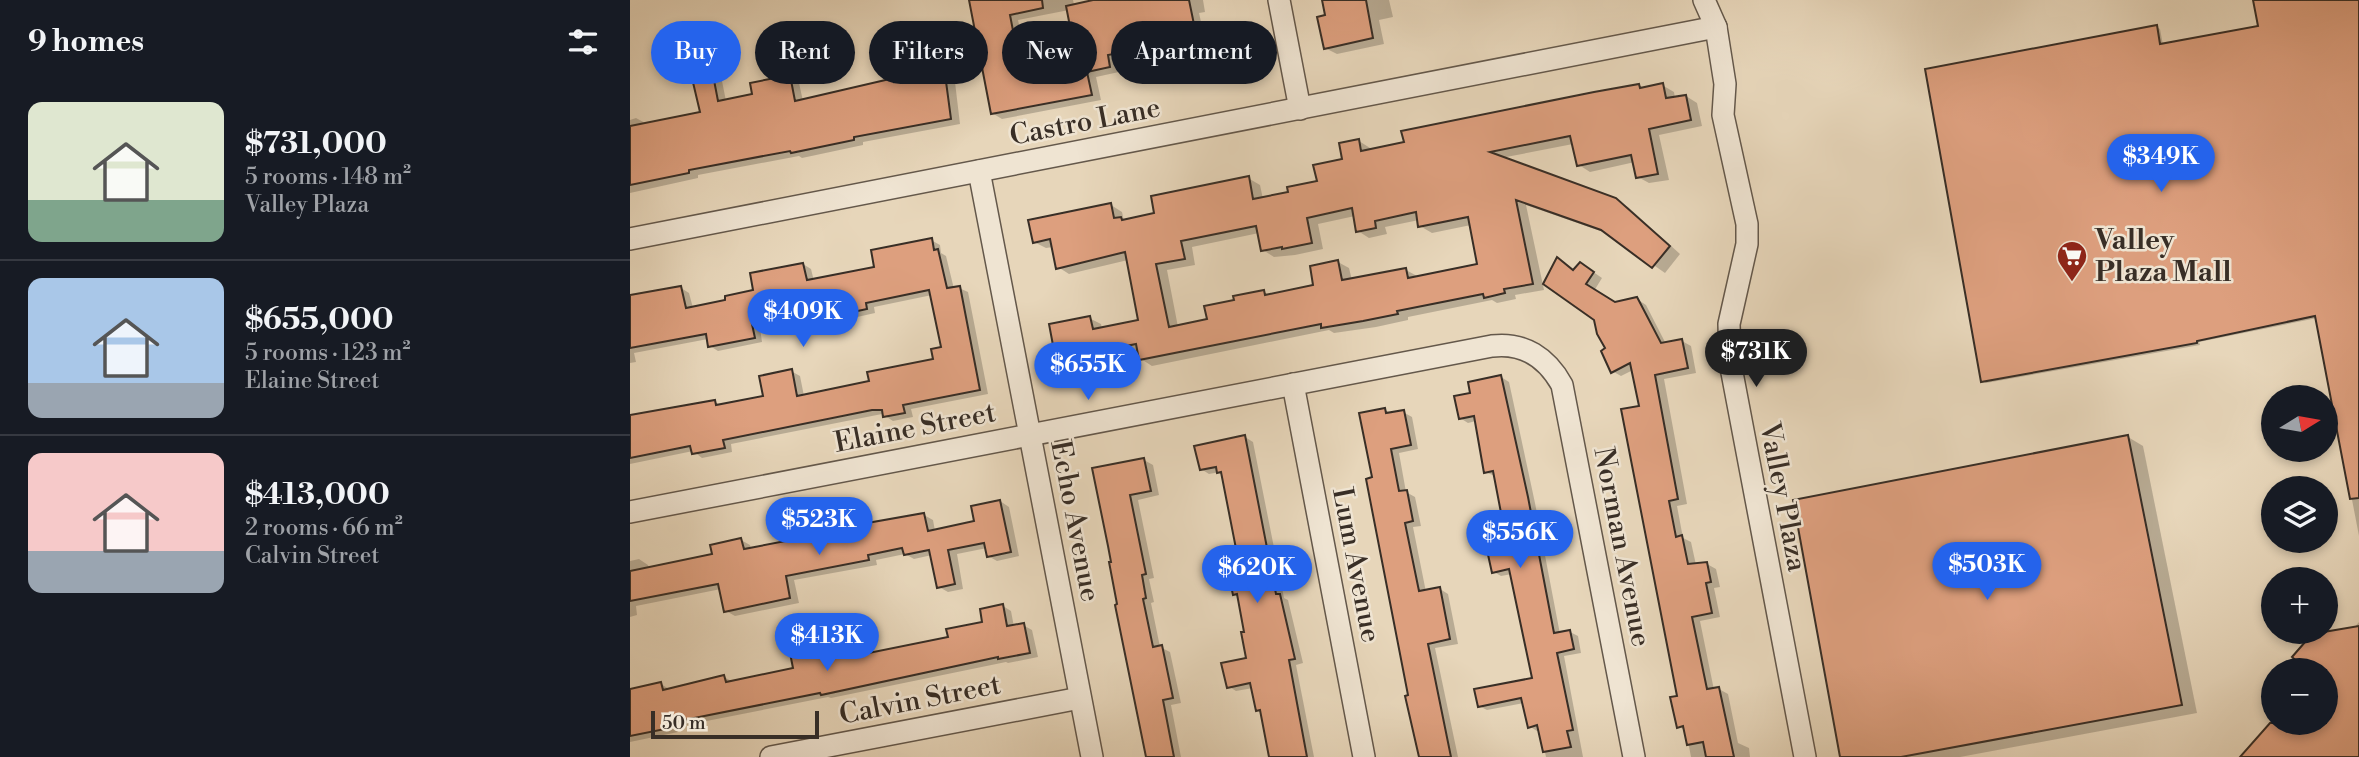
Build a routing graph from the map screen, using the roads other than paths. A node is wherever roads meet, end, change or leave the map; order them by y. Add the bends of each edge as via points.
1 (1279, 0) edge
2 (1704, 0) edge
3 (1716, 27) junction
4 (1300, 109) junction
5 (979, 171) junction
6 (630, 239) edge
7 (1539, 356) joint
8 (1293, 384) junction
9 (1030, 435) junction
10 (630, 512) edge
11 (1080, 698) junction
12 (819, 752) edge
13 (771, 757) edge
14 (1092, 757) edge
15 (1364, 757) edge
16 (1634, 757) edge
17 (1805, 757) edge

1 - 4 street
2 - 3 street, Valley Plaza
3 - 4 street, Castro Lane
3 - 17 street, Valley Plaza via 1725,85 1723,115 1747,224 1747,244 1729,324 1730,362
4 - 5 street, Castro Lane
5 - 6 street, Castro Lane
5 - 9 street, Echo Avenue
7 - 8 street, Elaine Street via 1522,348 1492,346
7 - 16 street, Norman Avenue via 1562,386
8 - 9 street, Elaine Street
8 - 15 street, Lum Avenue
9 - 10 street, Elaine Street
9 - 11 street, Echo Avenue
11 - 12 street, Calvin Street
11 - 14 street, Echo Avenue
12 - 13 street, Calvin Street

